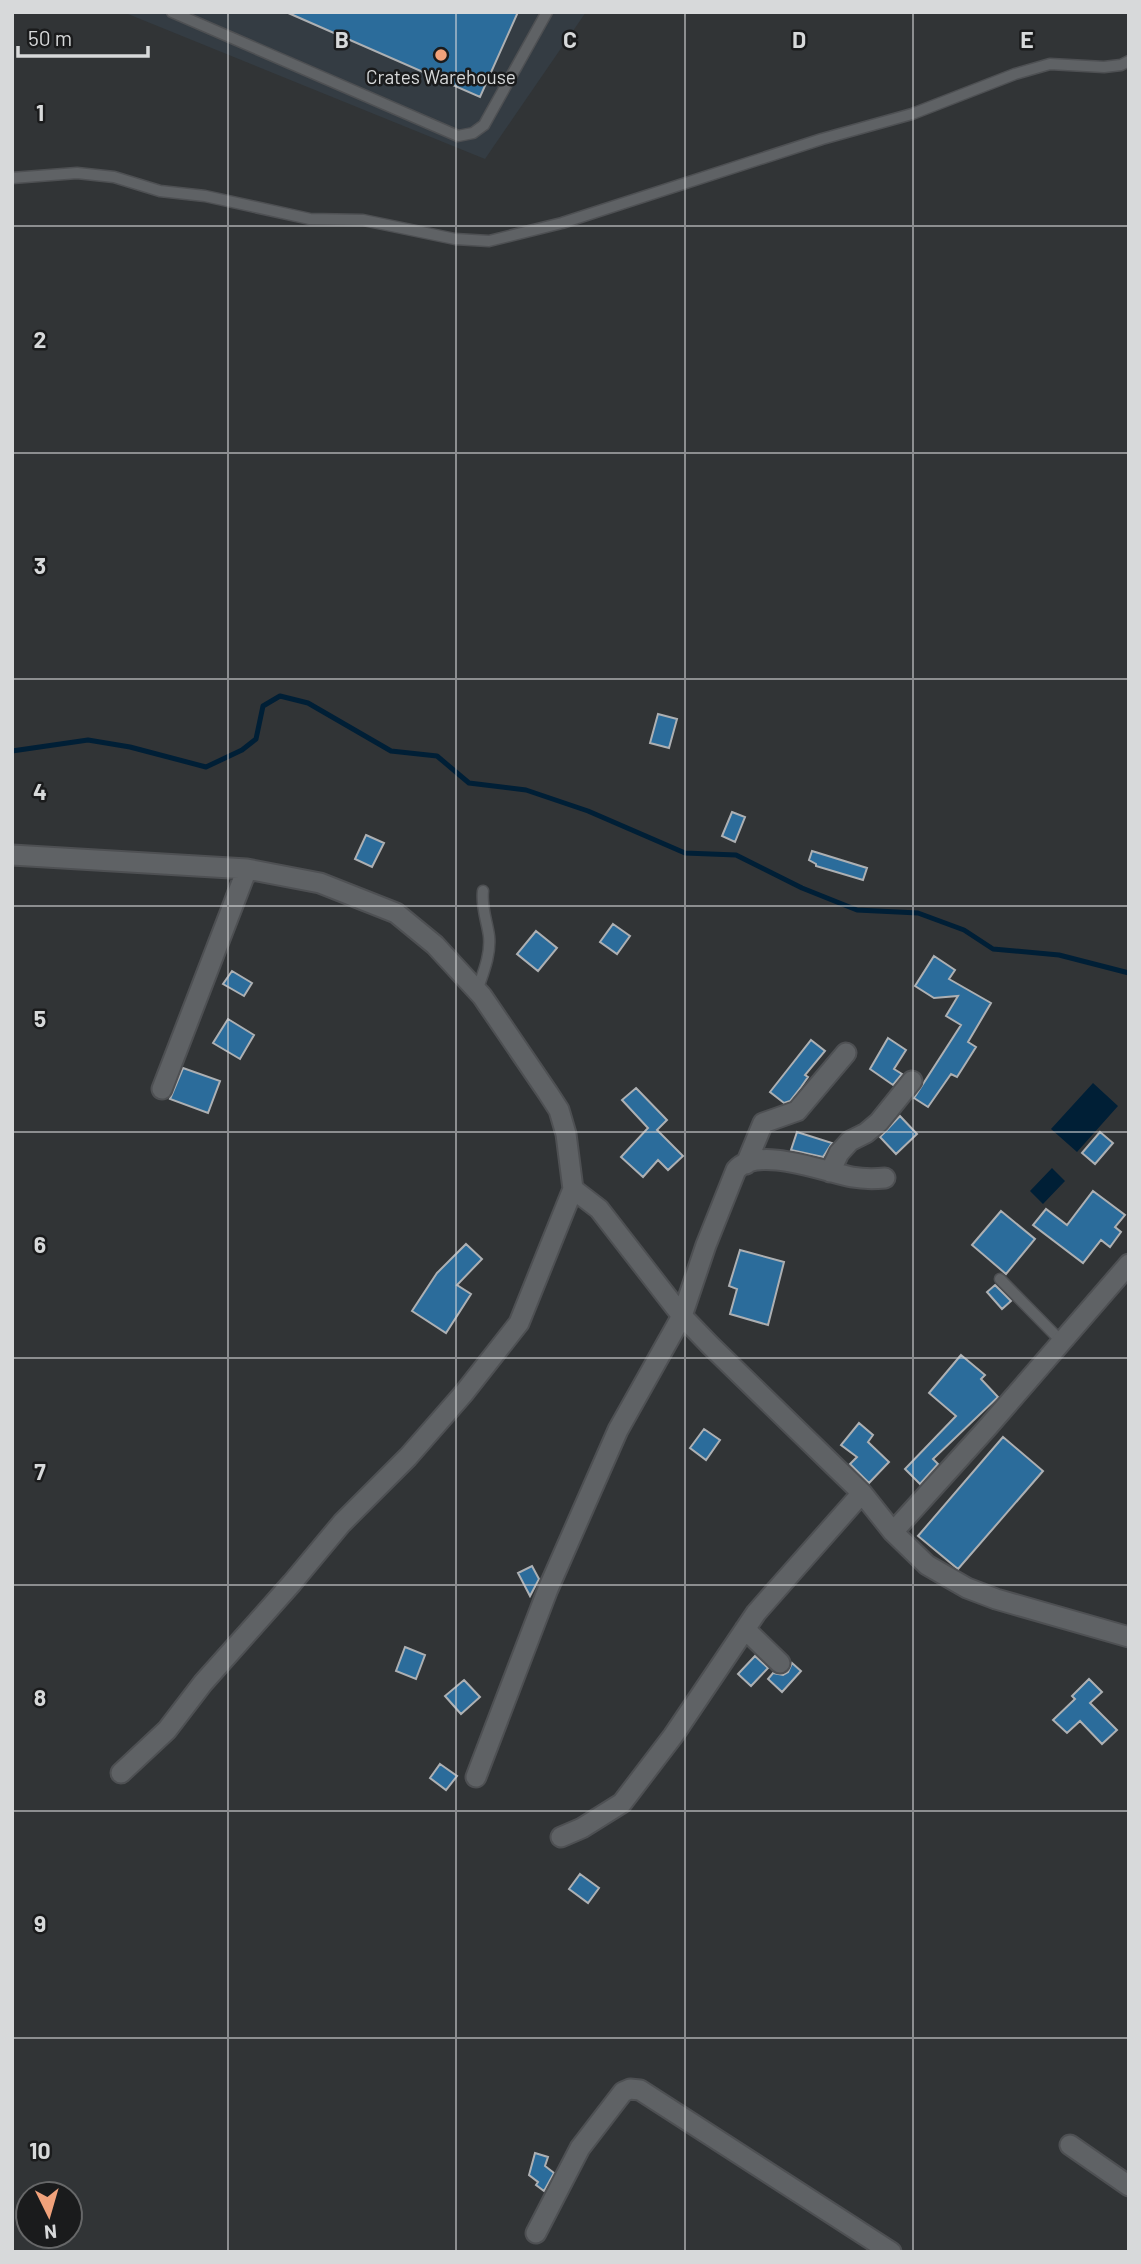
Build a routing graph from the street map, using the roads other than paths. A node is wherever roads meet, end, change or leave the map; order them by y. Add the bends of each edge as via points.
1 (172, 12) edge
2 (547, 12) edge
3 (1129, 61) edge
4 (12, 178) edge
5 (12, 855) edge
6 (247, 869) junction
7 (483, 891) dead end
8 (477, 991) junction
9 (846, 1053) dead end
10 (912, 1081) dead end
11 (162, 1089) dead end
12 (746, 1164) junction
13 (830, 1172) junction
14 (885, 1178) dead end
15 (573, 1189) junction
16 (1129, 1264) edge
17 (1000, 1279) dead end
18 (682, 1316) junction
19 (1062, 1342) junction
20 (862, 1493) junction
21 (893, 1532) junction
22 (745, 1629) junction
23 (1129, 1637) edge
24 (780, 1662) dead end
25 (121, 1773) dead end
26 (476, 1777) dead end
27 (561, 1837) dead end
28 (1070, 2145) dead end
29 (1129, 2186) edge
30 (536, 2233) dead end
31 (891, 2252) edge

1 - 2 lane via 458,136 484,125
3 - 4 lane via 1104,67 1049,64 912,114 489,242 363,220 310,219 160,191 114,177 76,173
5 - 6 street
6 - 8 street via 320,883 396,913 435,945
6 - 11 street
7 - 8 lane via 488,959
8 - 15 street via 559,1110
9 - 12 street via 797,1111 763,1123
10 - 13 street via 878,1122 839,1153
12 - 13 street via 785,1160
12 - 18 street via 736,1170
13 - 14 street
15 - 18 street via 599,1209
15 - 25 street via 519,1323 464,1393 342,1523 167,1730
16 - 19 street
17 - 19 lane
18 - 20 street
18 - 26 street via 613,1443 548,1589
19 - 21 street
20 - 21 street
20 - 22 street
21 - 23 street via 927,1565 967,1588
22 - 24 street
22 - 27 street via 622,1803
28 - 29 street
30 - 31 street via 580,2148 623,2092 640,2090

